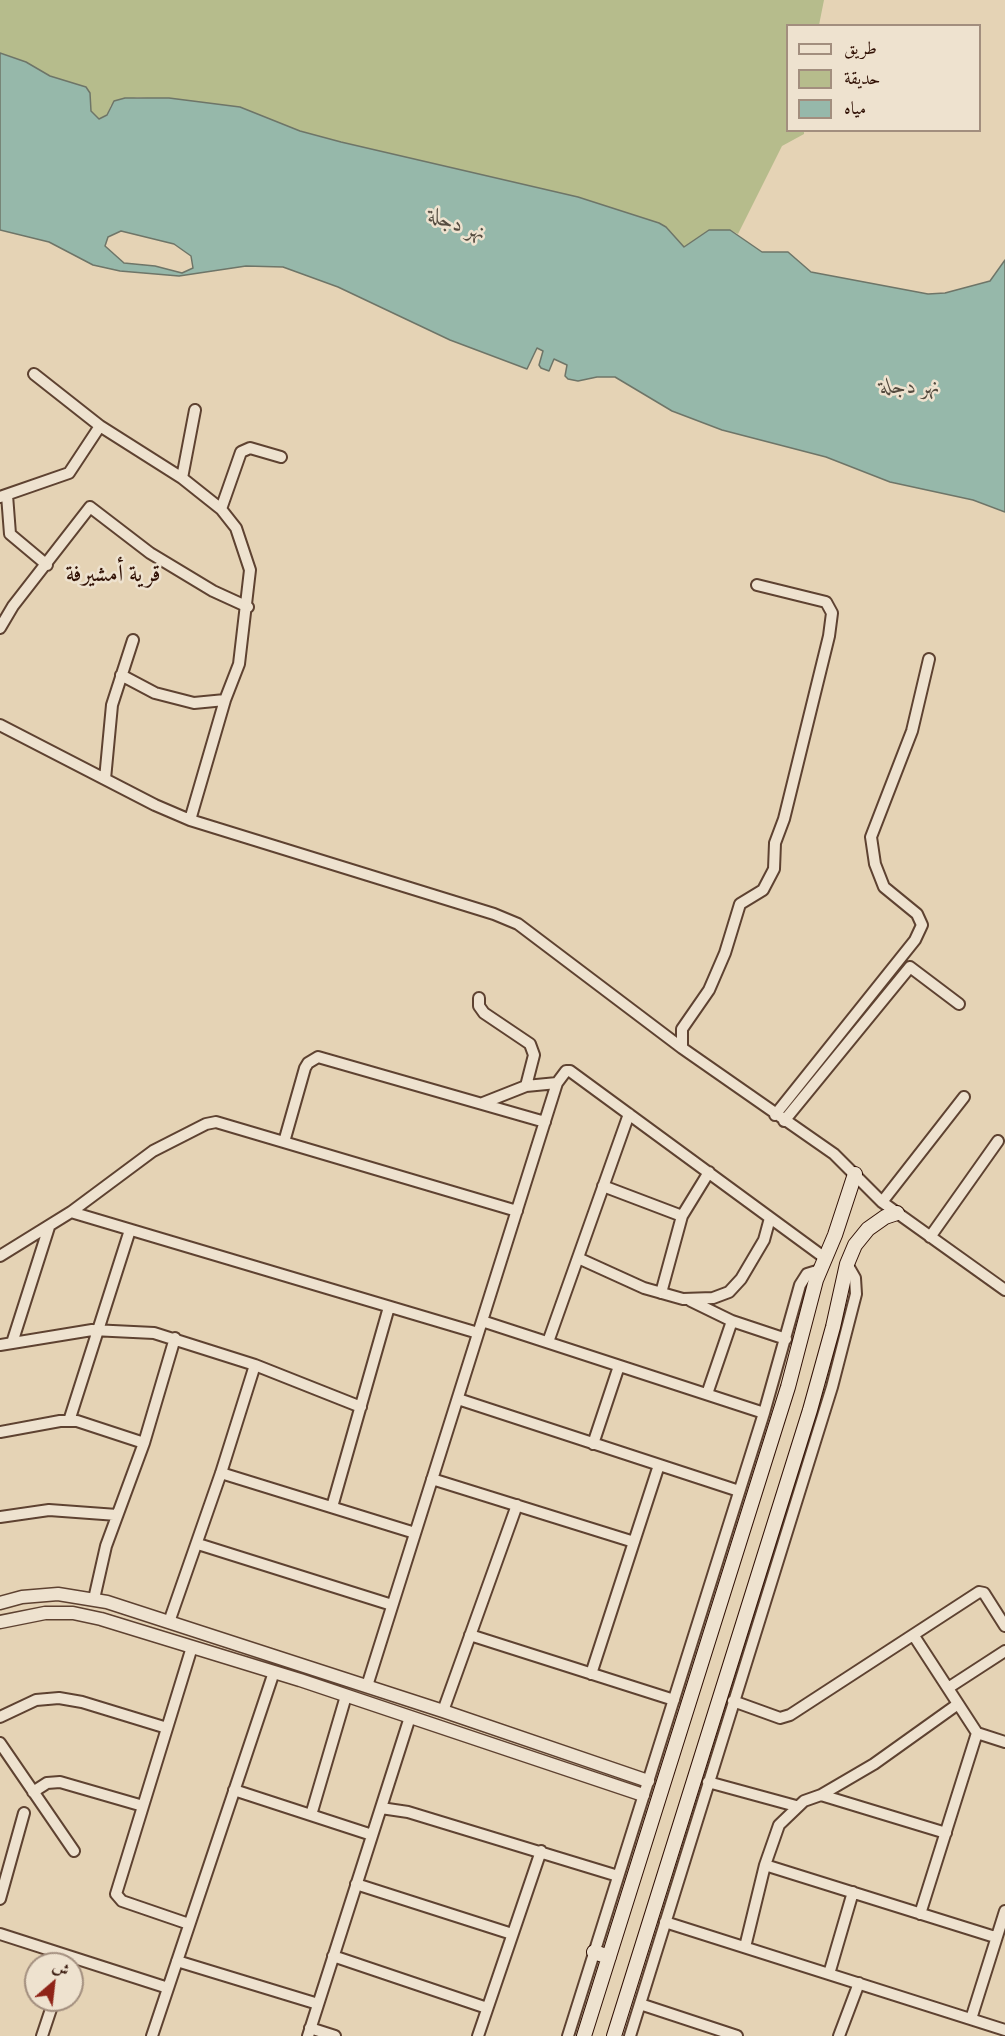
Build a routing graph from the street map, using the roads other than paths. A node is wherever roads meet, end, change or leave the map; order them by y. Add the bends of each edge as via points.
1 (34, 374) dead end
2 (195, 410) dead end
3 (100, 426) junction
4 (281, 457) dead end
5 (182, 478) junction
6 (3, 496) edge
7 (220, 509) junction
8 (47, 565) junction
9 (757, 585) dead end
10 (248, 607) junction
11 (0, 628) edge
12 (133, 640) dead end
13 (929, 659) dead end
14 (121, 675) junction
15 (225, 700) junction
16 (1, 727) edge
17 (105, 779) junction
18 (190, 820) junction
19 (479, 998) dead end
20 (959, 1005) dead end
21 (682, 1048) junction
22 (558, 1083) junction
23 (526, 1086) junction
24 (964, 1097) dead end
25 (483, 1103) junction
26 (629, 1114) junction
27 (780, 1118) junction
28 (545, 1122) junction
29 (998, 1141) dead end
30 (284, 1142) junction
31 (709, 1172) junction
32 (855, 1174) junction
33 (603, 1186) junction
34 (882, 1202) junction
35 (517, 1211) junction
36 (71, 1212) junction
37 (897, 1213) junction
38 (682, 1216) junction
39 (770, 1218) junction
40 (49, 1227) junction
41 (130, 1230) junction
42 (835, 1235) junction
43 (930, 1237) junction
44 (855, 1245) junction
45 (0, 1256) edge
46 (578, 1258) junction
47 (822, 1264) junction
48 (1005, 1290) edge
49 (661, 1293) junction
50 (690, 1300) junction
51 (389, 1307) junction
52 (482, 1321) junction
53 (732, 1321) junction
54 (99, 1330) junction
55 (478, 1333) junction
56 (175, 1338) junction
57 (786, 1339) junction
58 (548, 1342) junction
59 (12, 1343) junction
60 (0, 1345) edge
61 (255, 1365) junction
62 (619, 1366) junction
63 (707, 1394) junction
64 (458, 1399) junction
65 (361, 1407) junction
66 (764, 1413) junction
67 (69, 1421) junction
68 (0, 1432) edge
69 (144, 1443) junction
70 (593, 1444) junction
71 (659, 1465) junction
72 (221, 1473) junction
73 (432, 1479) junction
74 (739, 1491) junction
75 (517, 1505) junction
76 (332, 1508) junction
77 (117, 1515) junction
78 (0, 1517) edge
79 (416, 1533) junction
80 (634, 1542) junction
81 (198, 1544) junction
82 (94, 1599) junction
83 (0, 1603) edge
84 (392, 1605) junction
85 (0, 1622) edge
86 (169, 1622) junction
87 (1005, 1626) edge
88 (470, 1635) junction
89 (914, 1636) junction
90 (698, 1645) junction
91 (192, 1647) junction
92 (1005, 1651) edge
93 (739, 1656) junction
94 (305, 1666) junction
95 (274, 1672) junction
96 (591, 1674) junction
97 (300, 1680) junction
98 (367, 1686) junction
99 (948, 1688) junction
100 (346, 1696) junction
101 (674, 1700) junction
102 (733, 1701) junction
103 (958, 1704) junction
104 (442, 1711) junction
105 (410, 1717) junction
106 (0, 1718) edge
107 (167, 1728) junction
108 (977, 1733) junction
109 (1005, 1742) edge
110 (0, 1743) edge
111 (648, 1782) junction
112 (708, 1782) junction
113 (234, 1790) junction
114 (33, 1792) junction
115 (643, 1795) junction
116 (821, 1795) junction
117 (143, 1806) junction
118 (796, 1806) junction
119 (381, 1808) junction
120 (24, 1813) dead end
121 (311, 1815) junction
122 (946, 1833) junction
123 (372, 1834) junction
124 (74, 1851) dead end
125 (540, 1851) junction
126 (765, 1865) junction
127 (618, 1876) junction
128 (356, 1884) junction
129 (853, 1893) junction
130 (0, 1899) edge
131 (1005, 1911) edge
132 (920, 1914) junction
133 (664, 1922) junction
134 (189, 1924) junction
135 (0, 1934) edge
136 (512, 1934) junction
137 (995, 1937) junction
138 (745, 1947) junction
139 (47, 1952) edge
140 (594, 1952) junction
141 (333, 1956) junction
142 (609, 1957) junction
143 (177, 1962) junction
144 (84, 1964) edge
145 (644, 1965) junction
146 (829, 1974) junction
147 (858, 1983) junction
148 (168, 1988) junction
149 (318, 2004) junction
150 (640, 2004) junction
151 (487, 2008) junction
152 (50, 2012) edge
153 (971, 2019) junction
154 (985, 2024) junction
155 (1005, 2030) edge
156 (309, 2032) edge
157 (715, 2032) edge
158 (42, 2036) edge
159 (152, 2036) edge
160 (335, 2036) edge
161 (478, 2036) edge
162 (568, 2036) edge
163 (584, 2036) edge
164 (614, 2036) edge
165 (630, 2036) edge
166 (737, 2036) edge
167 (839, 2036) edge
168 (981, 2036) edge

1 - 3 street
2 - 5 street
3 - 5 street
3 - 6 street via 69,473
4 - 7 street via 250,448 241,452
5 - 7 street
6 - 8 street via 10,534
7 - 10 street via 236,528 250,570
8 - 10 street via 90,507 150,554
8 - 11 street
9 - 21 street via 826,602 832,613 829,636 775,843 774,869 763,890 740,904 709,990 682,1029
10 - 15 street via 239,664
12 - 14 street
13 - 27 street via 912,731 872,837 874,864 884,887 917,914 922,925 915,940
14 - 15 street via 155,693 194,703
14 - 17 street via 112,705
15 - 18 street
16 - 17 street
17 - 18 street
18 - 21 street via 518,924
19 - 23 street via 484,1013 530,1044 534,1062
20 - 27 street via 910,967
21 - 27 street
22 - 23 street
22 - 26 street via 570,1071
22 - 28 street
23 - 25 street
24 - 34 street
25 - 28 street
25 - 30 street via 318,1057 305,1068
26 - 31 street
26 - 33 street
27 - 32 street via 834,1154
28 - 35 street
29 - 43 street
30 - 35 street
30 - 36 street via 222,1123 206,1124 153,1151
31 - 38 street
31 - 39 street
32 - 34 street
32 - 42 main road
33 - 38 street
33 - 46 street
34 - 37 street
35 - 52 street
36 - 40 street
36 - 41 street
37 - 43 street
37 - 44 main road via 876,1222
38 - 49 street
39 - 47 street
39 - 50 street via 751,1263 729,1292
40 - 45 street
40 - 59 street
41 - 51 street
41 - 54 street
42 - 44 main road
42 - 47 main road
43 - 48 street
44 - 93 main road
46 - 49 street via 627,1282
46 - 58 street
47 - 57 street via 801,1281
47 - 90 main road via 791,1377
49 - 50 street
50 - 53 street
51 - 55 street
51 - 65 street
52 - 55 street
52 - 58 street
53 - 57 street
53 - 63 street
54 - 56 street
54 - 59 street
54 - 67 street
55 - 64 street
56 - 61 street
56 - 69 street
57 - 66 street
58 - 62 street
59 - 60 street
61 - 65 street
61 - 72 street
62 - 63 street
62 - 70 street
63 - 66 street
64 - 70 street
64 - 73 street
65 - 76 street
66 - 74 street
67 - 68 street
67 - 69 street
69 - 77 street
70 - 71 street
71 - 74 street
71 - 80 street
72 - 76 street
72 - 81 street
73 - 75 street
73 - 79 street
74 - 90 street
75 - 80 street
75 - 88 street
76 - 79 street
77 - 78 street via 49,1510
77 - 82 street
79 - 84 street
80 - 96 street
81 - 84 street
81 - 86 street
82 - 83 street via 40,1594
82 - 86 street
84 - 98 street
85 - 91 street via 31,1614 73,1613
86 - 94 street
87 - 89 street via 984,1593 979,1592
88 - 96 street
88 - 104 street
89 - 99 street
89 - 102 street via 780,1718
90 - 101 street
90 - 142 main road
91 - 95 street
91 - 107 street
92 - 99 street
93 - 102 street
93 - 145 main road
94 - 97 street
94 - 98 street
95 - 97 street
95 - 113 street
96 - 101 street
97 - 100 street
98 - 104 street
99 - 103 street
100 - 105 street
100 - 121 street
101 - 111 street
102 - 112 street
103 - 108 street
103 - 116 street via 874,1764
104 - 111 street
105 - 115 street
105 - 119 street
106 - 107 street via 36,1700 59,1698
107 - 117 street
108 - 109 street
108 - 122 street
110 - 114 street
111 - 115 street
112 - 118 street
112 - 133 street
113 - 121 street
113 - 134 street
114 - 117 street via 60,1782
114 - 124 street
115 - 127 street
116 - 118 street
116 - 122 street
117 - 134 street via 117,1898
118 - 126 street via 779,1825
119 - 123 street
119 - 125 street via 408,1812
120 - 130 street
121 - 123 street
122 - 132 street
123 - 128 street
125 - 127 street
125 - 136 street
126 - 129 street
126 - 138 street
127 - 140 street
128 - 136 street
128 - 141 street
129 - 132 street
129 - 146 street
131 - 137 street
132 - 137 street
133 - 138 street
133 - 145 street
134 - 143 street
135 - 139 street
136 - 151 street
137 - 153 street
138 - 146 street
140 - 142 main road
140 - 162 street
141 - 149 street
141 - 151 street
142 - 163 main road
143 - 148 street
143 - 149 street
144 - 148 street
145 - 150 street
145 - 164 main road
146 - 147 street
147 - 153 street
147 - 167 street
148 - 159 street
149 - 156 street
150 - 157 street
150 - 165 street
151 - 161 street
152 - 158 street
153 - 154 street
154 - 155 street
154 - 168 street
156 - 160 street
157 - 166 street

